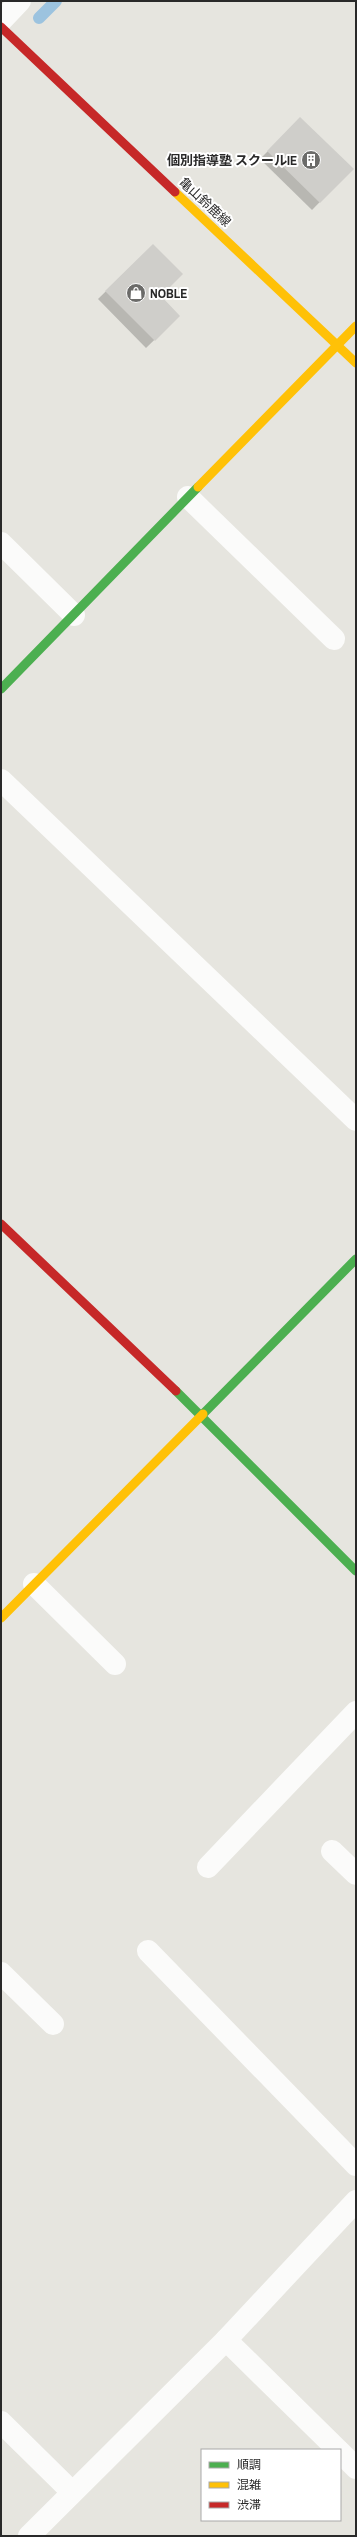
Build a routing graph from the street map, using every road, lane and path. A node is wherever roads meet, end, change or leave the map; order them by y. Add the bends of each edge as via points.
1 (20, 1) edge
2 (1, 21) edge
3 (1, 27) edge
4 (356, 326) edge
5 (337, 346) junction
6 (356, 363) edge
7 (188, 497) junction
8 (1, 544) edge
9 (74, 615) junction
10 (334, 639) dead end
11 (1, 689) edge
12 (1, 780) edge
13 (356, 1120) edge
14 (1, 1224) edge
15 (356, 1259) edge
16 (200, 1414) junction
17 (356, 1571) edge
18 (34, 1584) junction
19 (1, 1618) edge
20 (115, 1664) dead end
21 (356, 1712) edge
22 (332, 1851) dead end
23 (208, 1867) dead end
24 (356, 1874) edge
25 (148, 1951) dead end
26 (1, 1973) edge
27 (53, 2024) dead end
28 (356, 2164) edge
29 (356, 2201) edge
30 (226, 2340) junction
31 (1, 2422) edge
32 (337, 2449) edge
33 (341, 2453) edge
34 (356, 2468) edge
35 (72, 2492) junction
36 (29, 2536) edge

1 - 2 street
3 - 5 street, 亀山鈴鹿線
4 - 5 street
5 - 6 street, 亀山鈴鹿線
5 - 7 street
7 - 9 street
7 - 10 street
8 - 9 street
9 - 11 street
12 - 13 street
14 - 16 street
15 - 16 street
16 - 17 street
16 - 18 street
18 - 19 street
18 - 20 street
21 - 23 street
22 - 24 street
25 - 28 street
26 - 27 street
29 - 30 street
30 - 32 street
30 - 35 street
31 - 35 street
33 - 34 street
35 - 36 street

